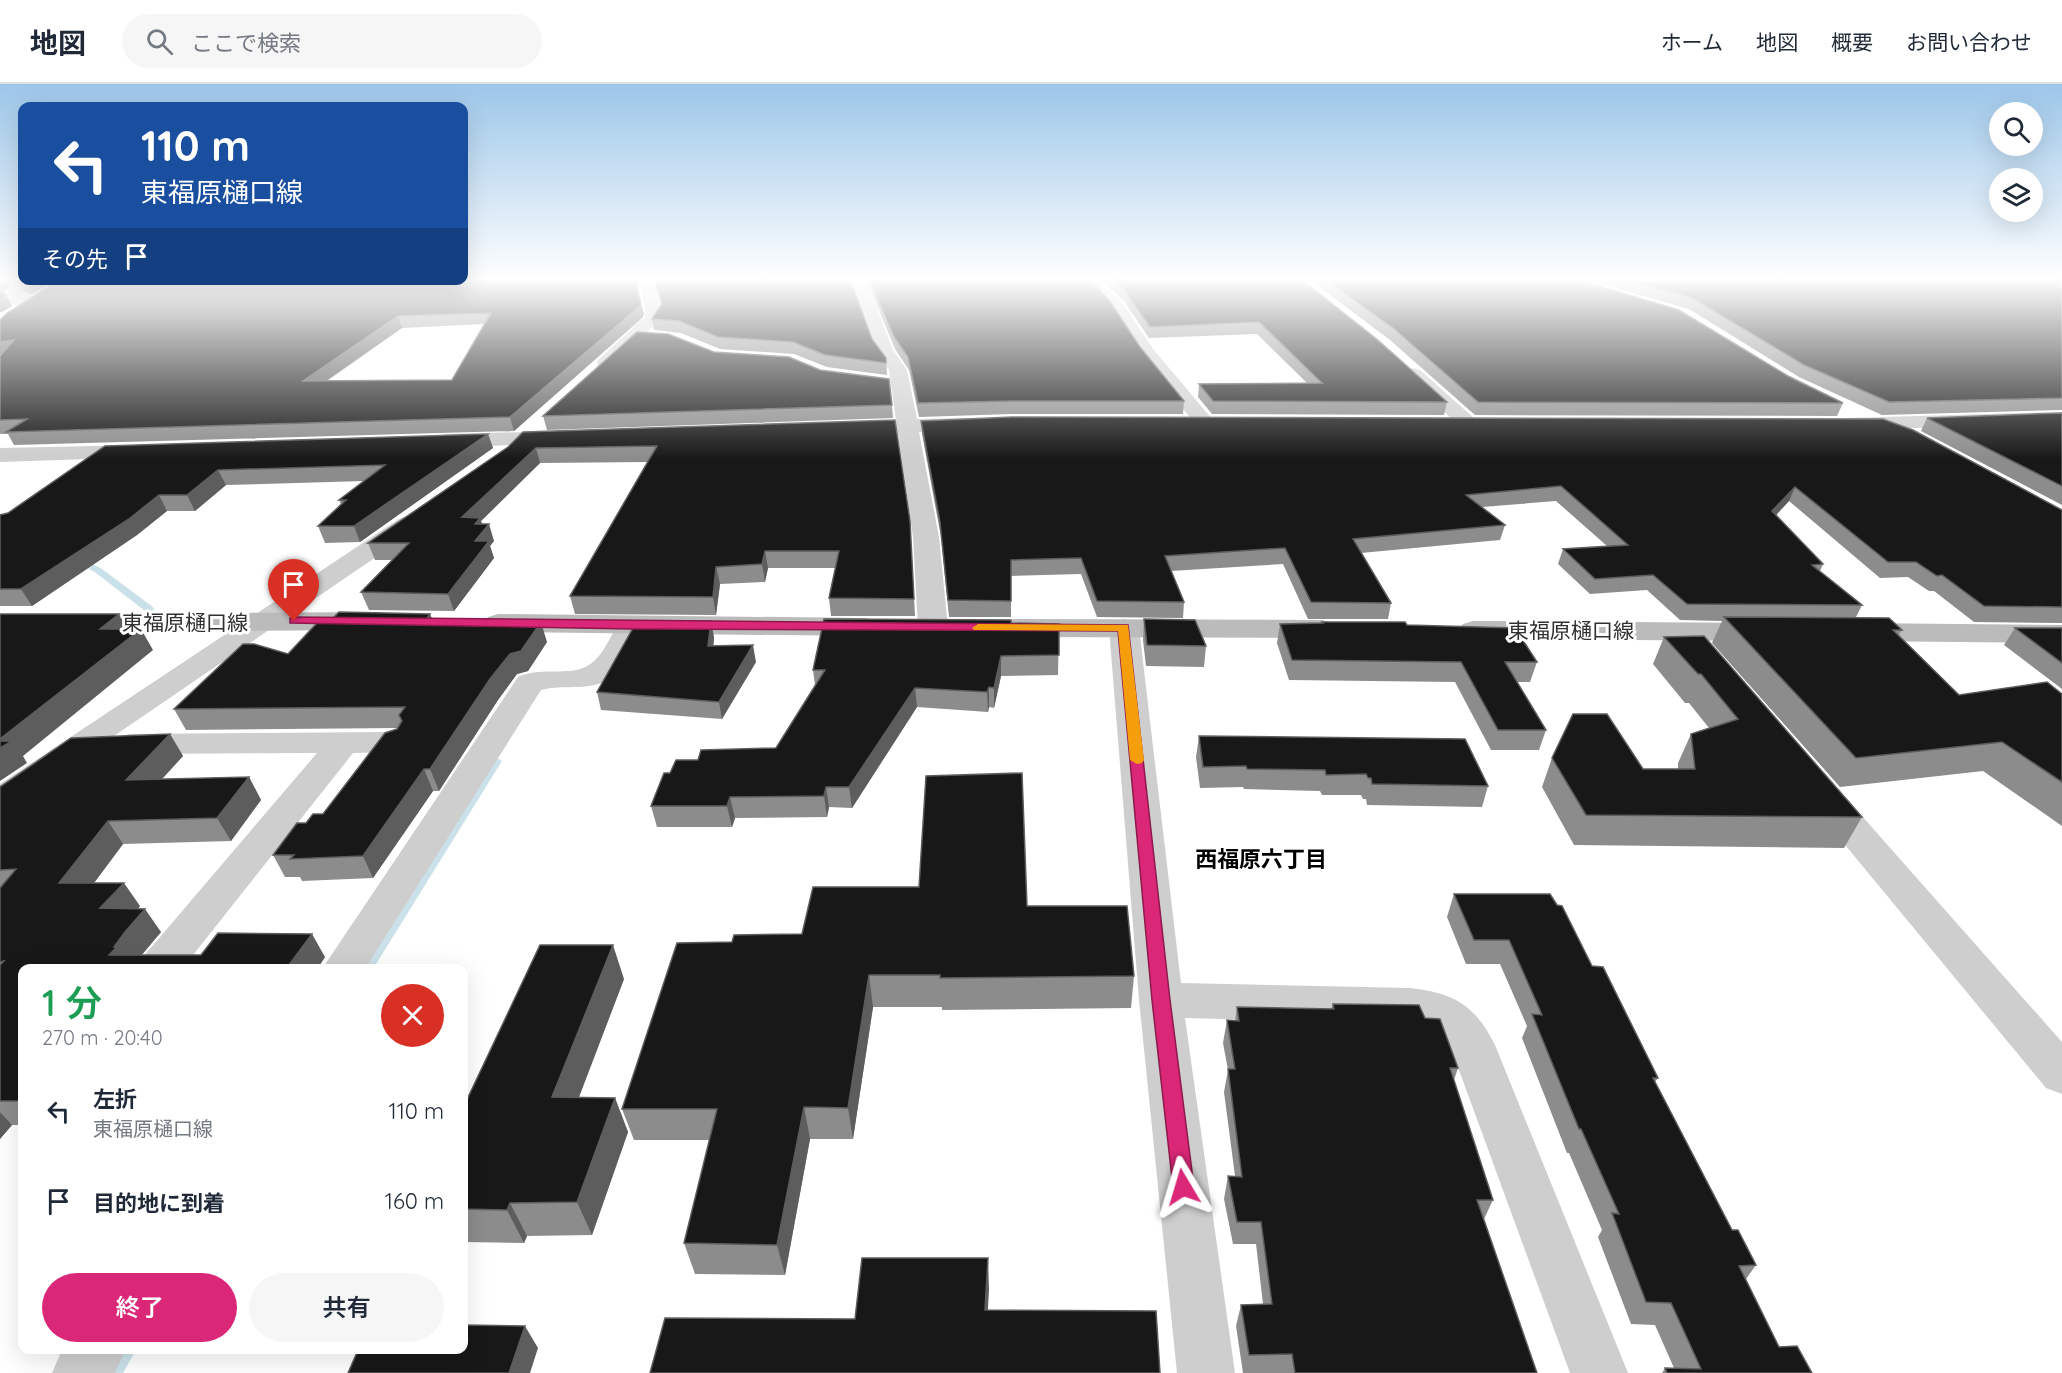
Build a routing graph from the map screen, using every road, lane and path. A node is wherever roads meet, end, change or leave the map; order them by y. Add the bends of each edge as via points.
1 (633, 339) edge
2 (880, 339) edge
3 (1137, 339) edge
4 (1400, 362) edge
5 (593, 375) edge
6 (882, 383) edge
7 (901, 386) junction
8 (1842, 408) edge
9 (549, 414) edge
10 (2062, 418) edge
11 (1880, 422) junction
12 (989, 423) edge
13 (1174, 423) edge
14 (1436, 423) edge
15 (1468, 423) junction
16 (1490, 423) edge
17 (1824, 424) edge
18 (907, 425) junction
19 (833, 428) edge
20 (580, 437) edge
21 (523, 438) junction
22 (427, 441) edge
23 (1925, 442) edge
24 (158, 451) edge
25 (0, 454) edge
26 (493, 461) edge
27 (429, 508) edge
28 (406, 622) edge
29 (0, 623) edge
30 (258, 623) junction
31 (466, 623) edge
32 (631, 626) junction
33 (924, 627) joint
34 (993, 628) edge
35 (1124, 628) junction
36 (1351, 629) edge
37 (1446, 630) edge
38 (1683, 632) junction
39 (1791, 632) edge
40 (1827, 632) edge
41 (2062, 634) edge
42 (1714, 668) edge
43 (344, 742) junction
44 (392, 742) edge
45 (80, 744) junction
46 (1799, 767) edge
47 (0, 801) edge
48 (162, 964) edge
49 (346, 964) edge
50 (1161, 1000) junction
51 (2062, 1074) edge
52 (93, 1354) edge
53 (81, 1373) edge
54 (1206, 1373) edge
55 (1599, 1373) edge

1 - 5 street
2 - 7 street via 898,370
3 - 13 street via 1215,423
4 - 15 street
6 - 7 street
7 - 18 street
8 - 11 street
9 - 21 street
10 - 11 street
11 - 17 street
11 - 23 street
12 - 18 street
14 - 15 street
15 - 16 street
18 - 19 street
18 - 33 street via 926,537
20 - 21 street
21 - 22 street
21 - 26 street
24 - 25 street
27 - 30 street
28 - 30 main road, 東福原樋口線
29 - 30 main road, 東福原樋口線
30 - 45 street
31 - 32 main road
32 - 33 main road
32 - 49 street via 603,672 589,678 529,684
34 - 35 main road
35 - 36 main road
35 - 50 street
37 - 38 main road, 東福原樋口線
38 - 39 main road, 東福原樋口線
38 - 42 street
40 - 41 main road
43 - 44 street
43 - 45 street
43 - 48 street
45 - 47 street
46 - 51 street
50 - 54 street
50 - 55 street via 1410,1006 1437,1008 1449,1016 1472,1045
52 - 53 street

